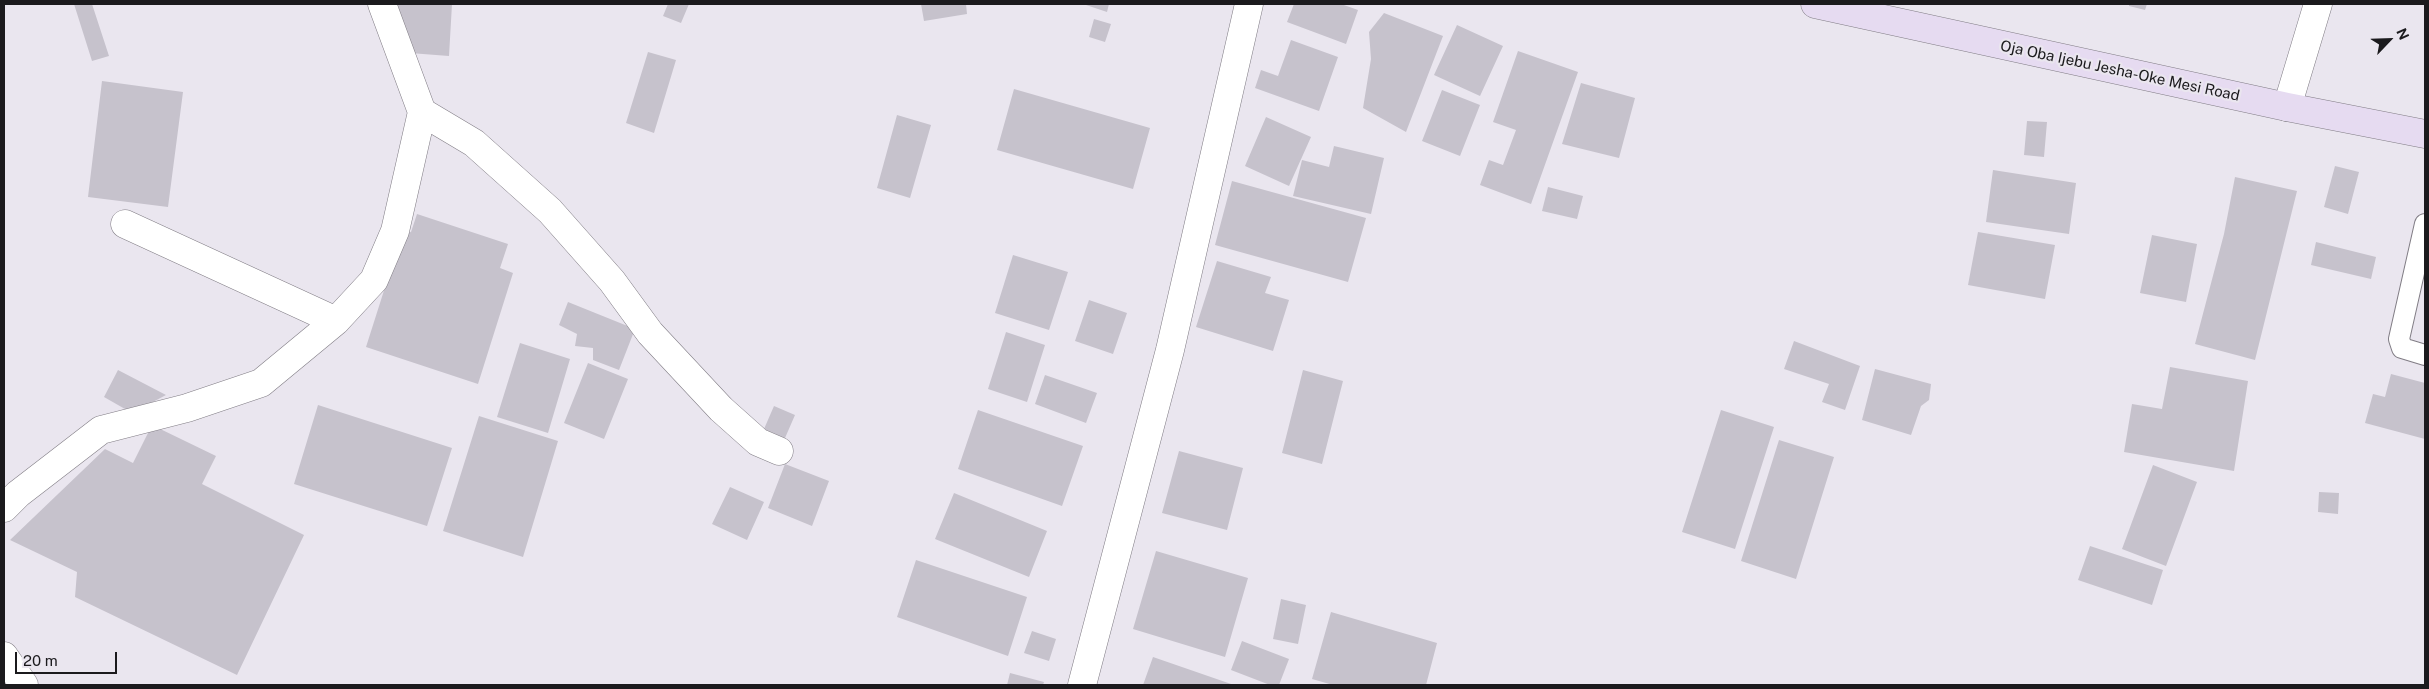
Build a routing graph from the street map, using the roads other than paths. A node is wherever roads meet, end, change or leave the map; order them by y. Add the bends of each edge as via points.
1 (382, 4) edge
2 (1250, 4) edge
3 (1815, 4) edge
4 (2318, 4) edge
5 (2287, 108) junction
6 (422, 112) junction
7 (2425, 134) edge
8 (125, 224) dead end
9 (2425, 224) edge
10 (336, 321) junction
11 (2425, 355) edge
12 (779, 451) dead end
13 (4, 508) edge
14 (4, 656) edge
15 (24, 685) edge
16 (1082, 685) edge

1 - 6 street
2 - 16 street via 1170,350
3 - 5 main road, Oja Oba Ijebu Jesha-Oke Mesi Road
4 - 5 street
5 - 7 main road, Oja Oba Ijebu Jesha-Oke Mesi Road
6 - 10 street via 395,231 374,280
6 - 12 street via 474,143 550,210 612,281 650,333 721,409 758,442
8 - 10 street
9 - 11 lane via 2399,339 2402,348
10 - 13 street via 261,384 187,408 100,430
14 - 15 street

